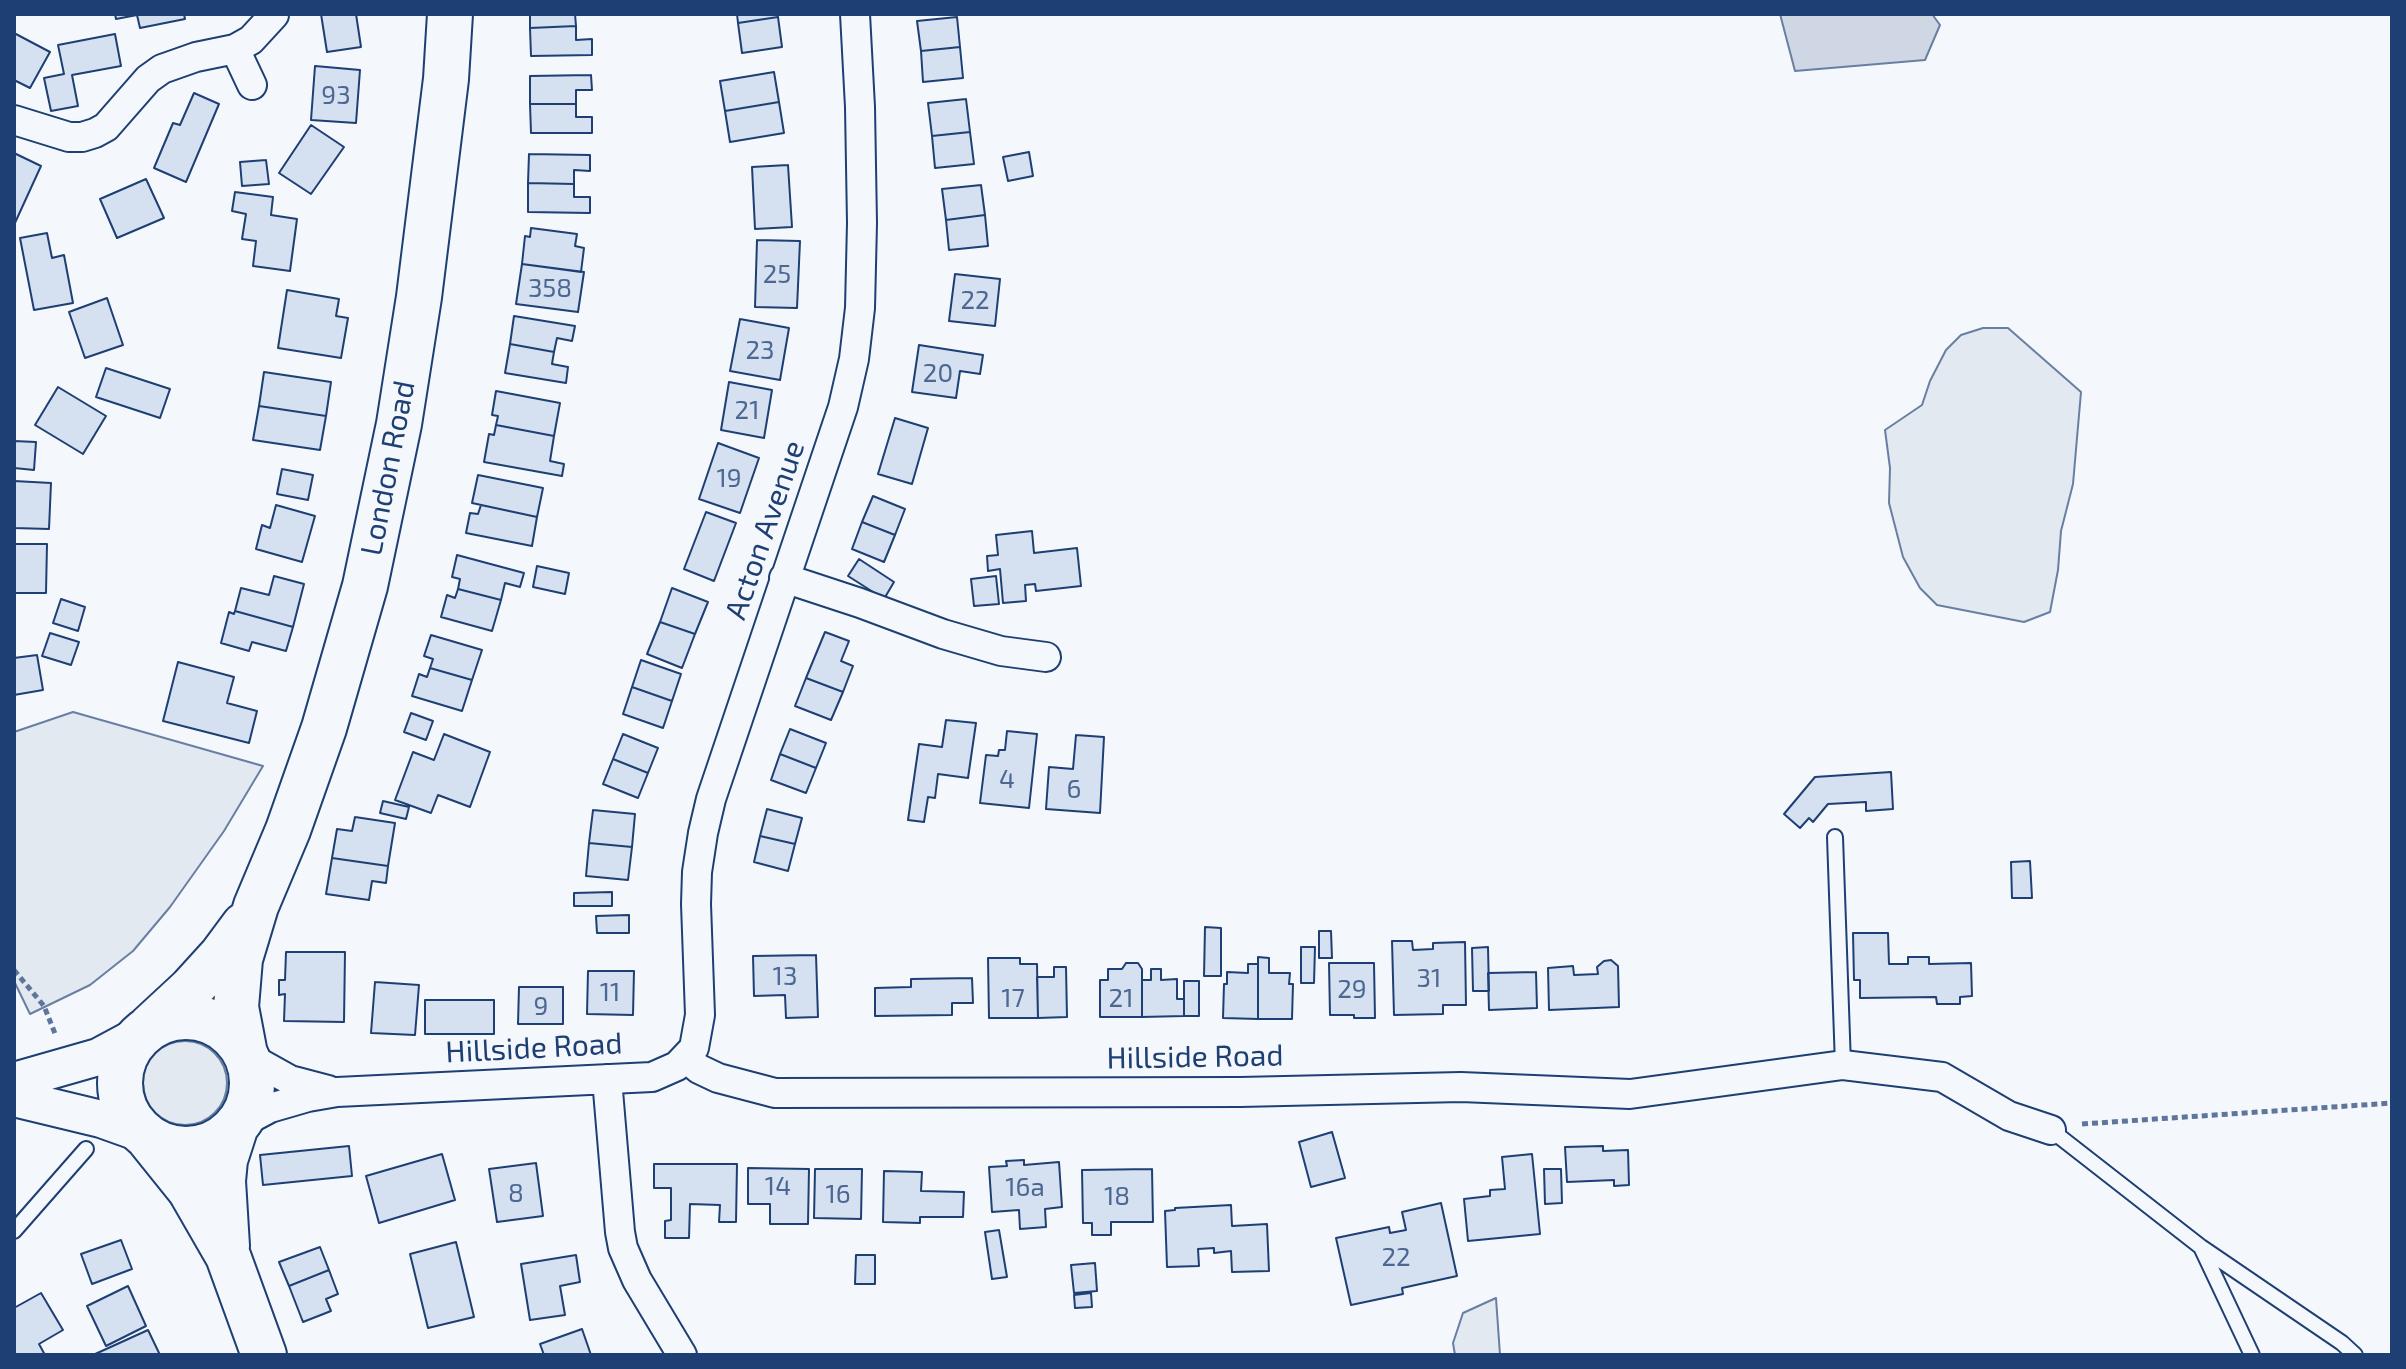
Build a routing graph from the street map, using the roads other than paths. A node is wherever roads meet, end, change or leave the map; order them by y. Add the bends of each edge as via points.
1 (450, 14) edge
2 (855, 14) edge
3 (274, 15) edge
4 (235, 49) junction
5 (252, 85) dead end
6 (14, 120) edge
7 (784, 578) junction
8 (1046, 657) dead end
9 (1835, 837) dead end
10 (256, 906) junction
11 (144, 1032) junction
12 (246, 1052) junction
13 (686, 1058) junction
14 (1843, 1065) junction
15 (607, 1079) junction
16 (14, 1081) edge
17 (337, 1092) junction
18 (14, 1098) edge
19 (236, 1127) junction
20 (2051, 1130) joint
21 (146, 1136) junction
22 (86, 1149) dead end
23 (14, 1231) edge
24 (2201, 1247) junction
25 (228, 1256) junction
26 (264, 1355) edge
27 (682, 1355) edge
28 (2252, 1355) edge
29 (2355, 1355) edge

1 - 10 highway, London Road via 419,297 365,586 324,728
2 - 7 street, Acton Avenue via 862,223 854,359 843,407
3 - 4 street
4 - 5 street
4 - 6 street via 162,69 95,133 69,137
7 - 8 street via 943,634
7 - 13 street, Acton Avenue via 703,833 696,904 700,1015 694,1048
9 - 14 lane
10 - 11 highway, London Road via 221,956
10 - 12 highway, London Road via 237,982 236,1007
11 - 12 highway via 180,1016 201,1018 221,1026
11 - 16 street via 98,1057
11 - 21 highway via 128,1050 119,1086 131,1121
12 - 17 street, Hillside Road via 290,1080
12 - 19 highway via 252,1093
13 - 14 street, Hillside Road via 718,1078 775,1093 1461,1087 1630,1094
13 - 15 street, Hillside Road via 652,1077
14 - 20 street, Hillside Road via 1942,1077 2009,1116
15 - 17 street, Hillside Road
15 - 27 street via 623,1248
17 - 19 street, Hillside Road via 270,1108
18 - 21 street
19 - 21 highway via 199,1148 178,1149
19 - 25 highway via 223,1181
20 - 24 lane
21 - 25 highway via 190,1190
22 - 23 lane
24 - 28 lane
24 - 29 lane
25 - 26 highway

